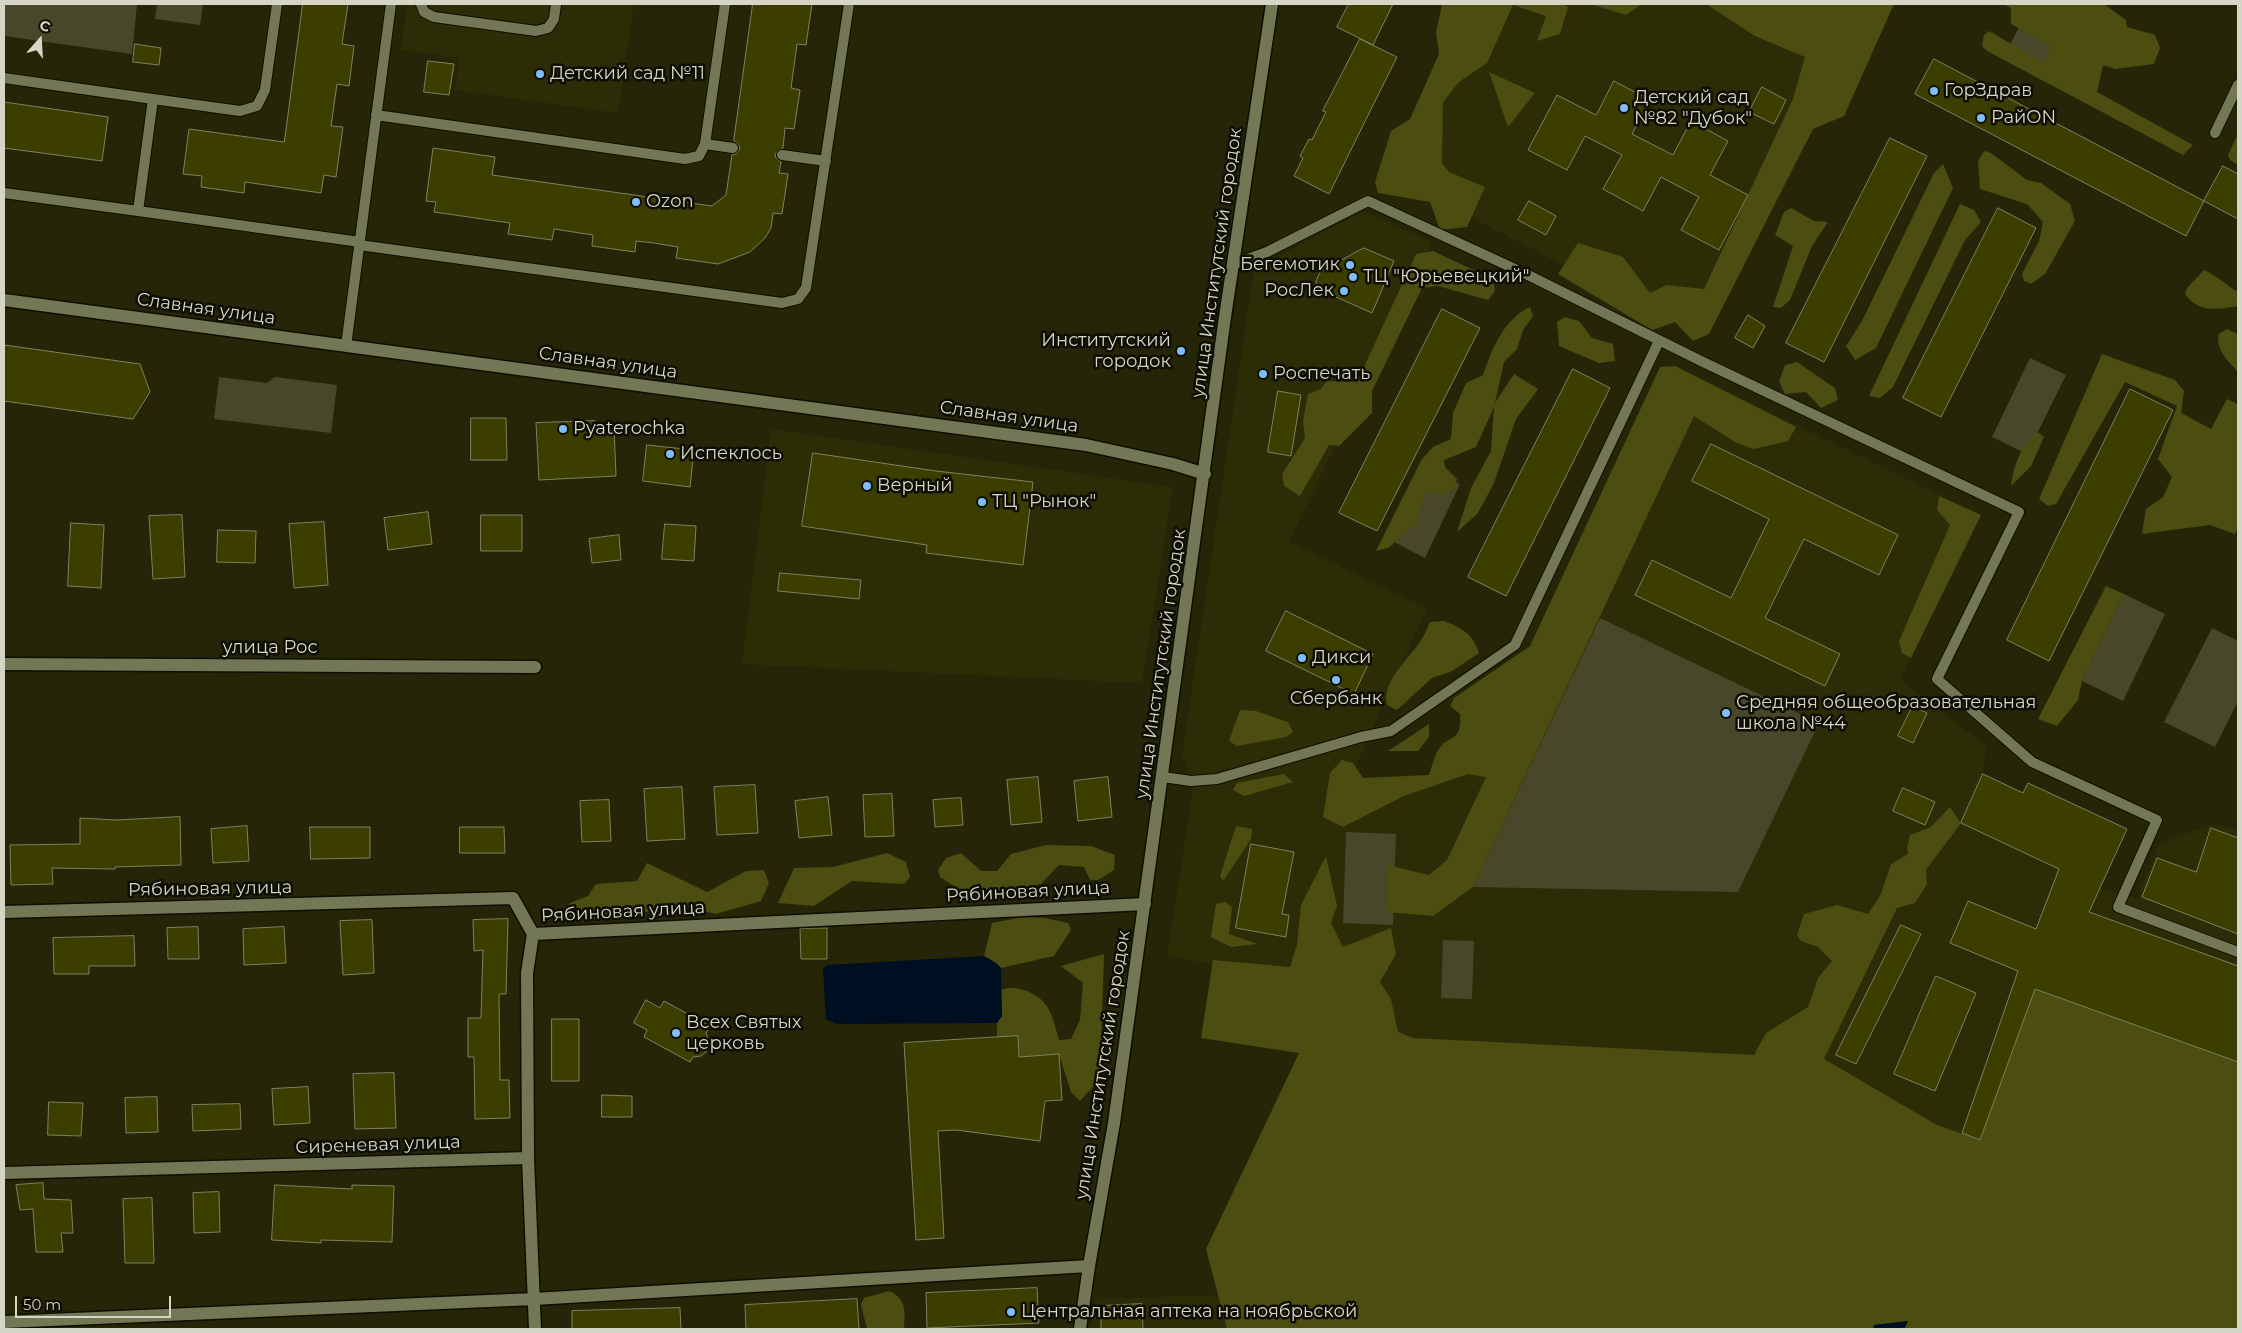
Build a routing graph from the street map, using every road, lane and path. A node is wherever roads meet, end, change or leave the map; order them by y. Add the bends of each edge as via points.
1 (277, 4) edge
2 (391, 4) edge
3 (421, 4) edge
4 (556, 4) edge
5 (725, 4) edge
6 (849, 4) edge
7 (1272, 4) edge
8 (4, 78) edge
9 (2238, 85) edge
10 (153, 99) junction
11 (376, 115) junction
12 (2215, 133) dead end
13 (705, 144) junction
14 (733, 148) dead end
15 (782, 155) dead end
16 (826, 161) junction
17 (4, 193) edge
18 (138, 212) junction
19 (359, 244) junction
20 (1234, 264) junction
21 (4, 300) edge
22 (1659, 341) junction
23 (346, 346) junction
24 (1205, 474) junction
25 (4, 664) edge
26 (535, 667) dead end
27 (1163, 778) junction
28 (1145, 904) junction
29 (4, 912) edge
30 (533, 934) junction
31 (2238, 952) edge
32 (528, 1158) junction
33 (4, 1173) edge
34 (1088, 1266) junction
35 (534, 1299) junction
36 (4, 1322) edge
37 (535, 1329) edge
38 (1080, 1329) edge

1 - 10 lane via 265,90 257,106 240,111
2 - 11 lane
3 - 4 lane via 424,12 434,17 536,31 548,28 554,19
5 - 13 lane
6 - 16 lane
7 - 20 street, улица Институтский городок
8 - 10 lane
9 - 12 lane
10 - 18 lane
11 - 13 lane via 685,159 699,156
11 - 19 lane
13 - 14 lane
15 - 16 lane
16 - 19 lane via 806,288 798,299 782,303
17 - 18 lane
18 - 19 lane
19 - 23 lane
20 - 22 lane via 1267,252 1368,201 1528,274
20 - 24 street, улица Институтский городок
21 - 23 street, Славная улица
22 - 27 lane via 1515,645 1391,731 1217,779
22 - 31 lane via 2019,512 1937,679 2032,762 2157,820 2118,907
23 - 24 street, Славная улица via 1086,444
24 - 27 street, улица Институтский городок
25 - 26 street, улица Рос
27 - 28 street, улица Институтский городок
28 - 30 street, Рябиновая улица
28 - 34 street, улица Институтский городок via 1114,1123
29 - 30 street, Рябиновая улица via 514,898
30 - 32 street via 527,973
32 - 33 street, Сиреневая улица
32 - 35 street
34 - 35 street
34 - 38 street, улица Институтский городок
35 - 36 street
35 - 37 street

